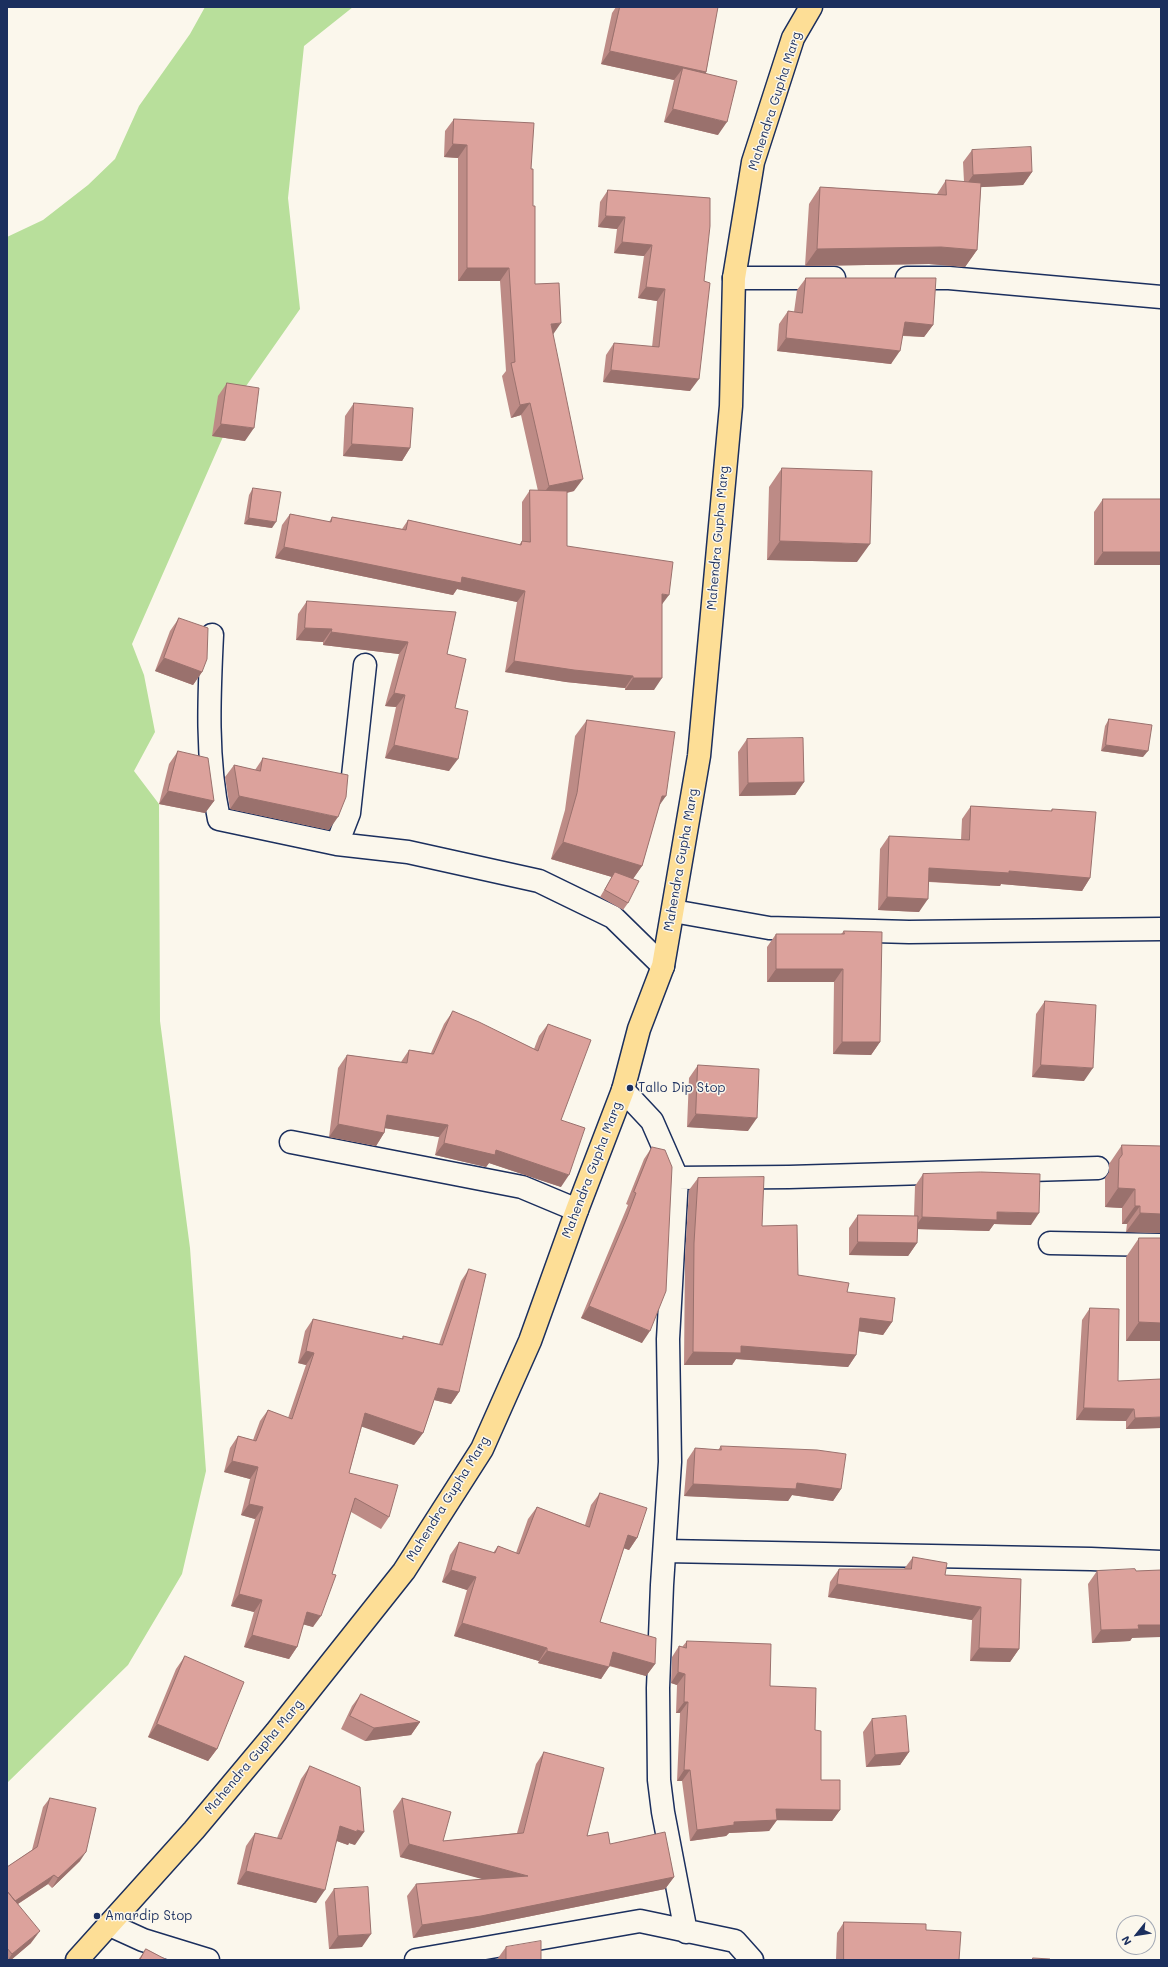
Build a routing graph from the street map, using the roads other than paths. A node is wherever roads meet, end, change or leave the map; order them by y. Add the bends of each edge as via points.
1 (811, 7) edge
2 (734, 278) junction
3 (853, 278) edge
4 (885, 278) edge
5 (1161, 297) edge
6 (212, 635) dead end
7 (365, 665) dead end
8 (337, 844) junction
9 (673, 911) junction
10 (1161, 929) edge
11 (663, 966) junction
12 (623, 1090) junction
13 (291, 1142) dead end
14 (1098, 1168) dead end
15 (677, 1178) junction
16 (577, 1210) junction
17 (1050, 1243) dead end
18 (1161, 1245) edge
19 (665, 1551) junction
20 (1161, 1562) edge
21 (110, 1925) junction
22 (686, 1932) junction
23 (736, 1950) edge
24 (77, 1960) edge
25 (208, 1960) edge
26 (416, 1960) edge
27 (752, 1960) edge

1 - 2 main road, Mahendra Gupha Marg via 793,38 753,162
2 - 3 street
2 - 9 main road, Mahendra Gupha Marg via 730,406 699,748
4 - 5 street via 949,278
6 - 8 street via 209,703 213,791 220,819
7 - 8 street via 349,813
8 - 11 street via 408,852 539,881 613,916
9 - 10 street via 769,928 909,932
9 - 11 main road, Mahendra Gupha Marg
11 - 12 main road, Mahendra Gupha Marg via 640,1029
12 - 15 street via 652,1121
12 - 16 main road, Mahendra Gupha Marg
13 - 16 street via 522,1187
14 - 15 street
15 - 19 street via 668,1339 670,1462
16 - 21 main road, Mahendra Gupha Marg via 530,1341 482,1449 404,1571 276,1732
17 - 18 street
19 - 20 street via 1091,1558
19 - 22 street via 658,1688 659,1780
21 - 24 main road, Mahendra Gupha Marg
21 - 25 street via 143,1940
22 - 23 street
22 - 26 street via 640,1921
23 - 27 street

